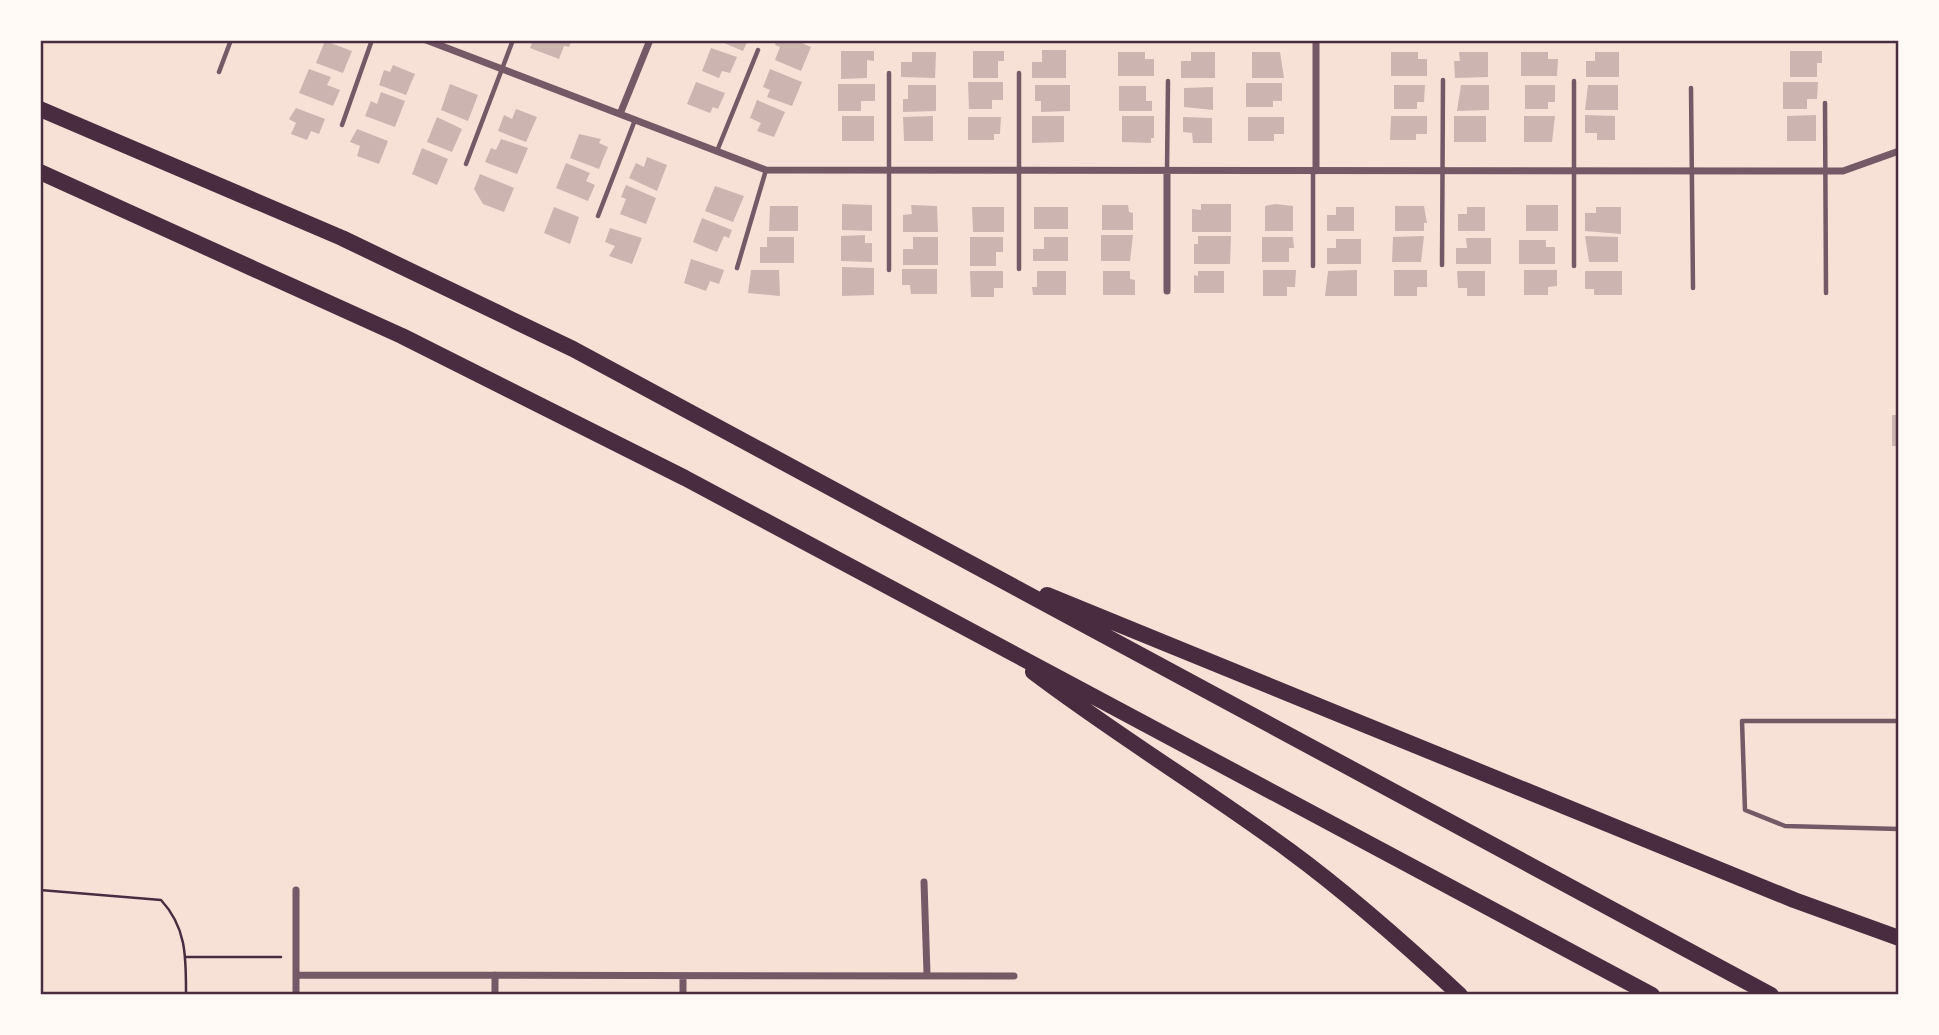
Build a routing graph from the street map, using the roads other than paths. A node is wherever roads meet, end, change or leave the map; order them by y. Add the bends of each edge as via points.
1 (231, 40) edge
2 (372, 40) edge
3 (426, 40) edge
4 (513, 40) edge
5 (650, 40) edge
6 (1316, 40) edge
7 (758, 50) dead end
8 (502, 69) junction
9 (219, 72) dead end
10 (889, 73) dead end
11 (1019, 73) dead end
12 (1443, 80) dead end
13 (1168, 81) dead end
14 (1574, 81) dead end
15 (1691, 88) dead end
16 (1825, 103) dead end
17 (40, 109) edge
18 (620, 114) junction
19 (635, 120) junction
20 (342, 125) dead end
21 (1899, 151) edge
22 (717, 152) junction
23 (466, 164) dead end
24 (766, 170) junction
25 (888, 171) junction
26 (1018, 171) junction
27 (1167, 171) junction
28 (1315, 171) junction
29 (1443, 171) junction
30 (1574, 171) junction
31 (1827, 171) junction
32 (40, 172) edge
33 (1694, 172) junction
34 (598, 216) dead end
35 (1442, 265) dead end
36 (1313, 266) dead end
37 (1574, 266) dead end
38 (737, 268) dead end
39 (1019, 269) dead end
40 (889, 270) dead end
41 (1693, 288) dead end
42 (1167, 292) dead end
43 (1826, 293) dead end
44 (984, 570) junction
45 (995, 642) junction
46 (1899, 721) edge
47 (1899, 829) edge
48 (924, 882) dead end
49 (296, 890) dead end
50 (1899, 937) edge
51 (927, 974) junction
52 (296, 975) junction
53 (495, 975) junction
54 (683, 976) junction
55 (1014, 976) dead end
56 (296, 995) edge
57 (495, 995) edge
58 (683, 995) edge
59 (1460, 995) edge
60 (1652, 995) edge
61 (1771, 995) edge

1 - 9 lane
2 - 20 lane
3 - 8 street
4 - 8 lane
5 - 18 street
6 - 28 street
7 - 22 lane
8 - 18 street
8 - 23 lane
10 - 25 lane
11 - 26 lane
12 - 29 lane
13 - 27 lane
14 - 30 lane
15 - 33 lane
16 - 31 lane
17 - 44 highway via 331,233 496,310
18 - 19 street
19 - 22 street
19 - 34 lane
21 - 31 street via 1843,171
22 - 24 street
24 - 25 street
24 - 38 lane
25 - 26 street
25 - 40 lane
26 - 27 street
26 - 39 lane
27 - 28 street
27 - 42 street
28 - 29 street
28 - 36 lane
29 - 30 street
29 - 35 lane
30 - 33 street
30 - 37 lane
31 - 33 street
31 - 43 lane
32 - 45 highway via 276,276 508,388
33 - 41 lane
44 - 50 highway via 1794,900
44 - 61 highway
45 - 59 highway via 1133,746 1291,851
45 - 60 highway
46 - 47 lane via 1742,721 1745,810 1785,826
48 - 51 street
49 - 52 street
51 - 54 street
51 - 55 street
52 - 53 street
52 - 56 street
53 - 54 street
53 - 57 street
54 - 58 street

